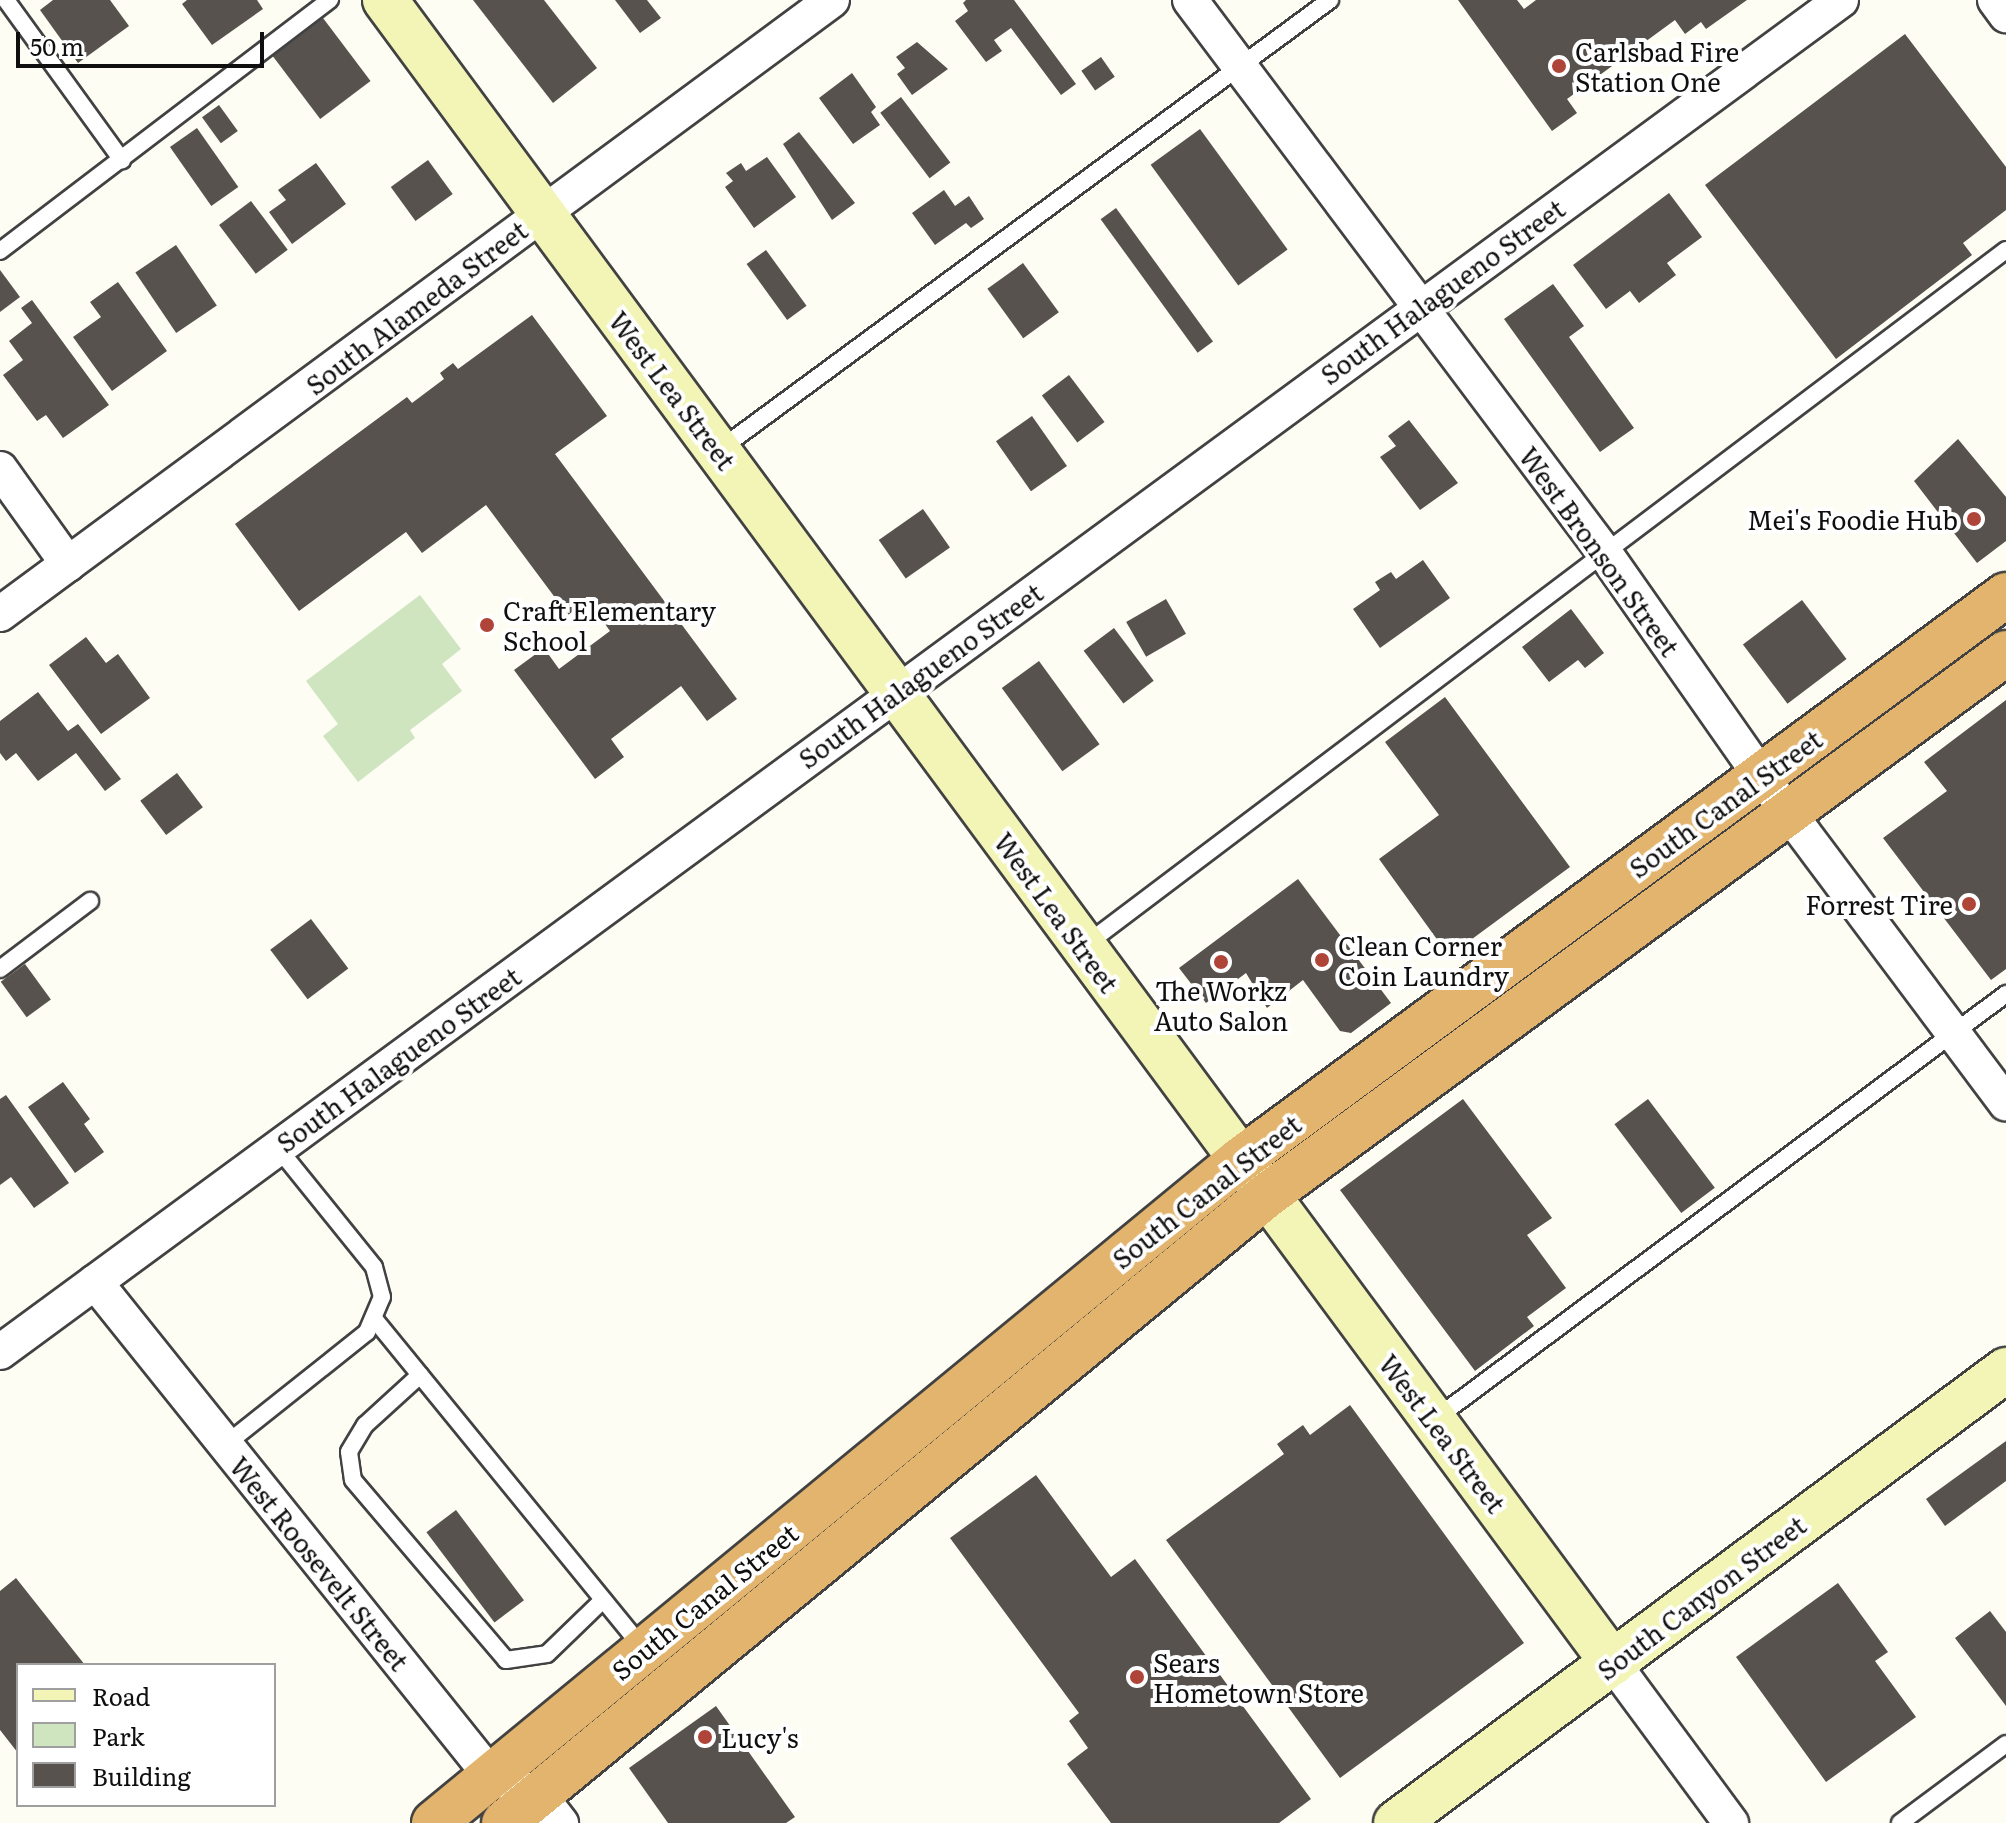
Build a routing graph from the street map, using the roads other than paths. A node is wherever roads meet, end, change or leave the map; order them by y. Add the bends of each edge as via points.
1 (6, 0) edge
2 (330, 0) edge
3 (385, 0) edge
4 (832, 0) edge
5 (1190, 0) edge
6 (1330, 0) edge
7 (1841, 0) edge
8 (1995, 0) edge
9 (2006, 15) edge
10 (1240, 67) junction
11 (122, 160) junction
12 (543, 213) junction
13 (2006, 250) edge
14 (0, 251) edge
15 (1419, 308) junction
16 (718, 451) junction
17 (0, 469) edge
18 (1604, 552) junction
19 (68, 564) junction
20 (2006, 595) edge
21 (0, 614) edge
22 (2006, 653) edge
23 (897, 692) junction
24 (1761, 776) junction
25 (1788, 813) junction
26 (90, 901) dead end
27 (1083, 947) junction
28 (0, 969) edge
29 (2006, 994) edge
30 (1953, 1033) junction
31 (2006, 1104) edge
32 (278, 1148) junction
33 (1240, 1160) junction
34 (1266, 1196) junction
35 (95, 1282) junction
36 (376, 1321) junction
37 (0, 1352) edge
38 (2006, 1370) edge
39 (420, 1375) junction
40 (1434, 1420) junction
41 (225, 1445) junction
42 (603, 1600) junction
43 (645, 1650) junction
44 (1613, 1663) junction
45 (2006, 1744) edge
46 (491, 1776) junction
47 (550, 1809) edge
48 (434, 1823) edge
49 (504, 1823) edge
50 (1396, 1823) edge
51 (1731, 1823) edge
52 (1900, 1823) edge

1 - 11 lane
2 - 11 lane
3 - 12 main road, West Lea Street
4 - 12 street, South Alameda Street
5 - 10 street, West Bronson Street
6 - 10 lane
7 - 15 street, South Halagueno Street
8 - 9 street
10 - 15 street, West Bronson Street
10 - 16 lane
11 - 14 lane
12 - 16 main road, West Lea Street
12 - 19 street, South Alameda Street
13 - 18 lane
15 - 18 street, West Bronson Street
15 - 23 street, South Halagueno Street
16 - 23 main road, West Lea Street
17 - 19 street
18 - 24 street, West Bronson Street
18 - 27 lane
19 - 21 street, South Alameda Street
20 - 24 highway, South Canal Street
22 - 25 highway, South Canal Street
23 - 27 main road, West Lea Street
23 - 32 street, South Halagueno Street
24 - 25 street, West Bronson Street
24 - 33 highway, South Canal Street
25 - 30 street, West Bronson Street
25 - 34 highway, South Canal Street
26 - 28 lane
27 - 33 main road, West Lea Street
29 - 30 lane
30 - 31 street, West Bronson Street
30 - 40 lane
32 - 35 street, South Halagueno Street
32 - 36 lane via 374,1267 382,1297
33 - 34 main road, West Lea Street
33 - 43 highway, South Canal Street
34 - 40 main road, West Lea Street
34 - 47 highway, South Canal Street
35 - 37 street, South Halagueno Street
35 - 41 street, West Roosevelt Street
36 - 39 lane
36 - 41 lane
38 - 44 main road, South Canyon Street
39 - 42 lane
39 - 42 lane via 365,1425 349,1452 353,1480 506,1660 547,1654
40 - 44 main road, West Lea Street
41 - 46 street, West Roosevelt Street
42 - 43 lane
43 - 46 highway, South Canal Street
44 - 50 main road, South Canyon Street
44 - 51 street, West Lea Street
45 - 52 lane
46 - 47 street, West Roosevelt Street
46 - 48 highway, South Canal Street
47 - 49 highway, South Canal Street

